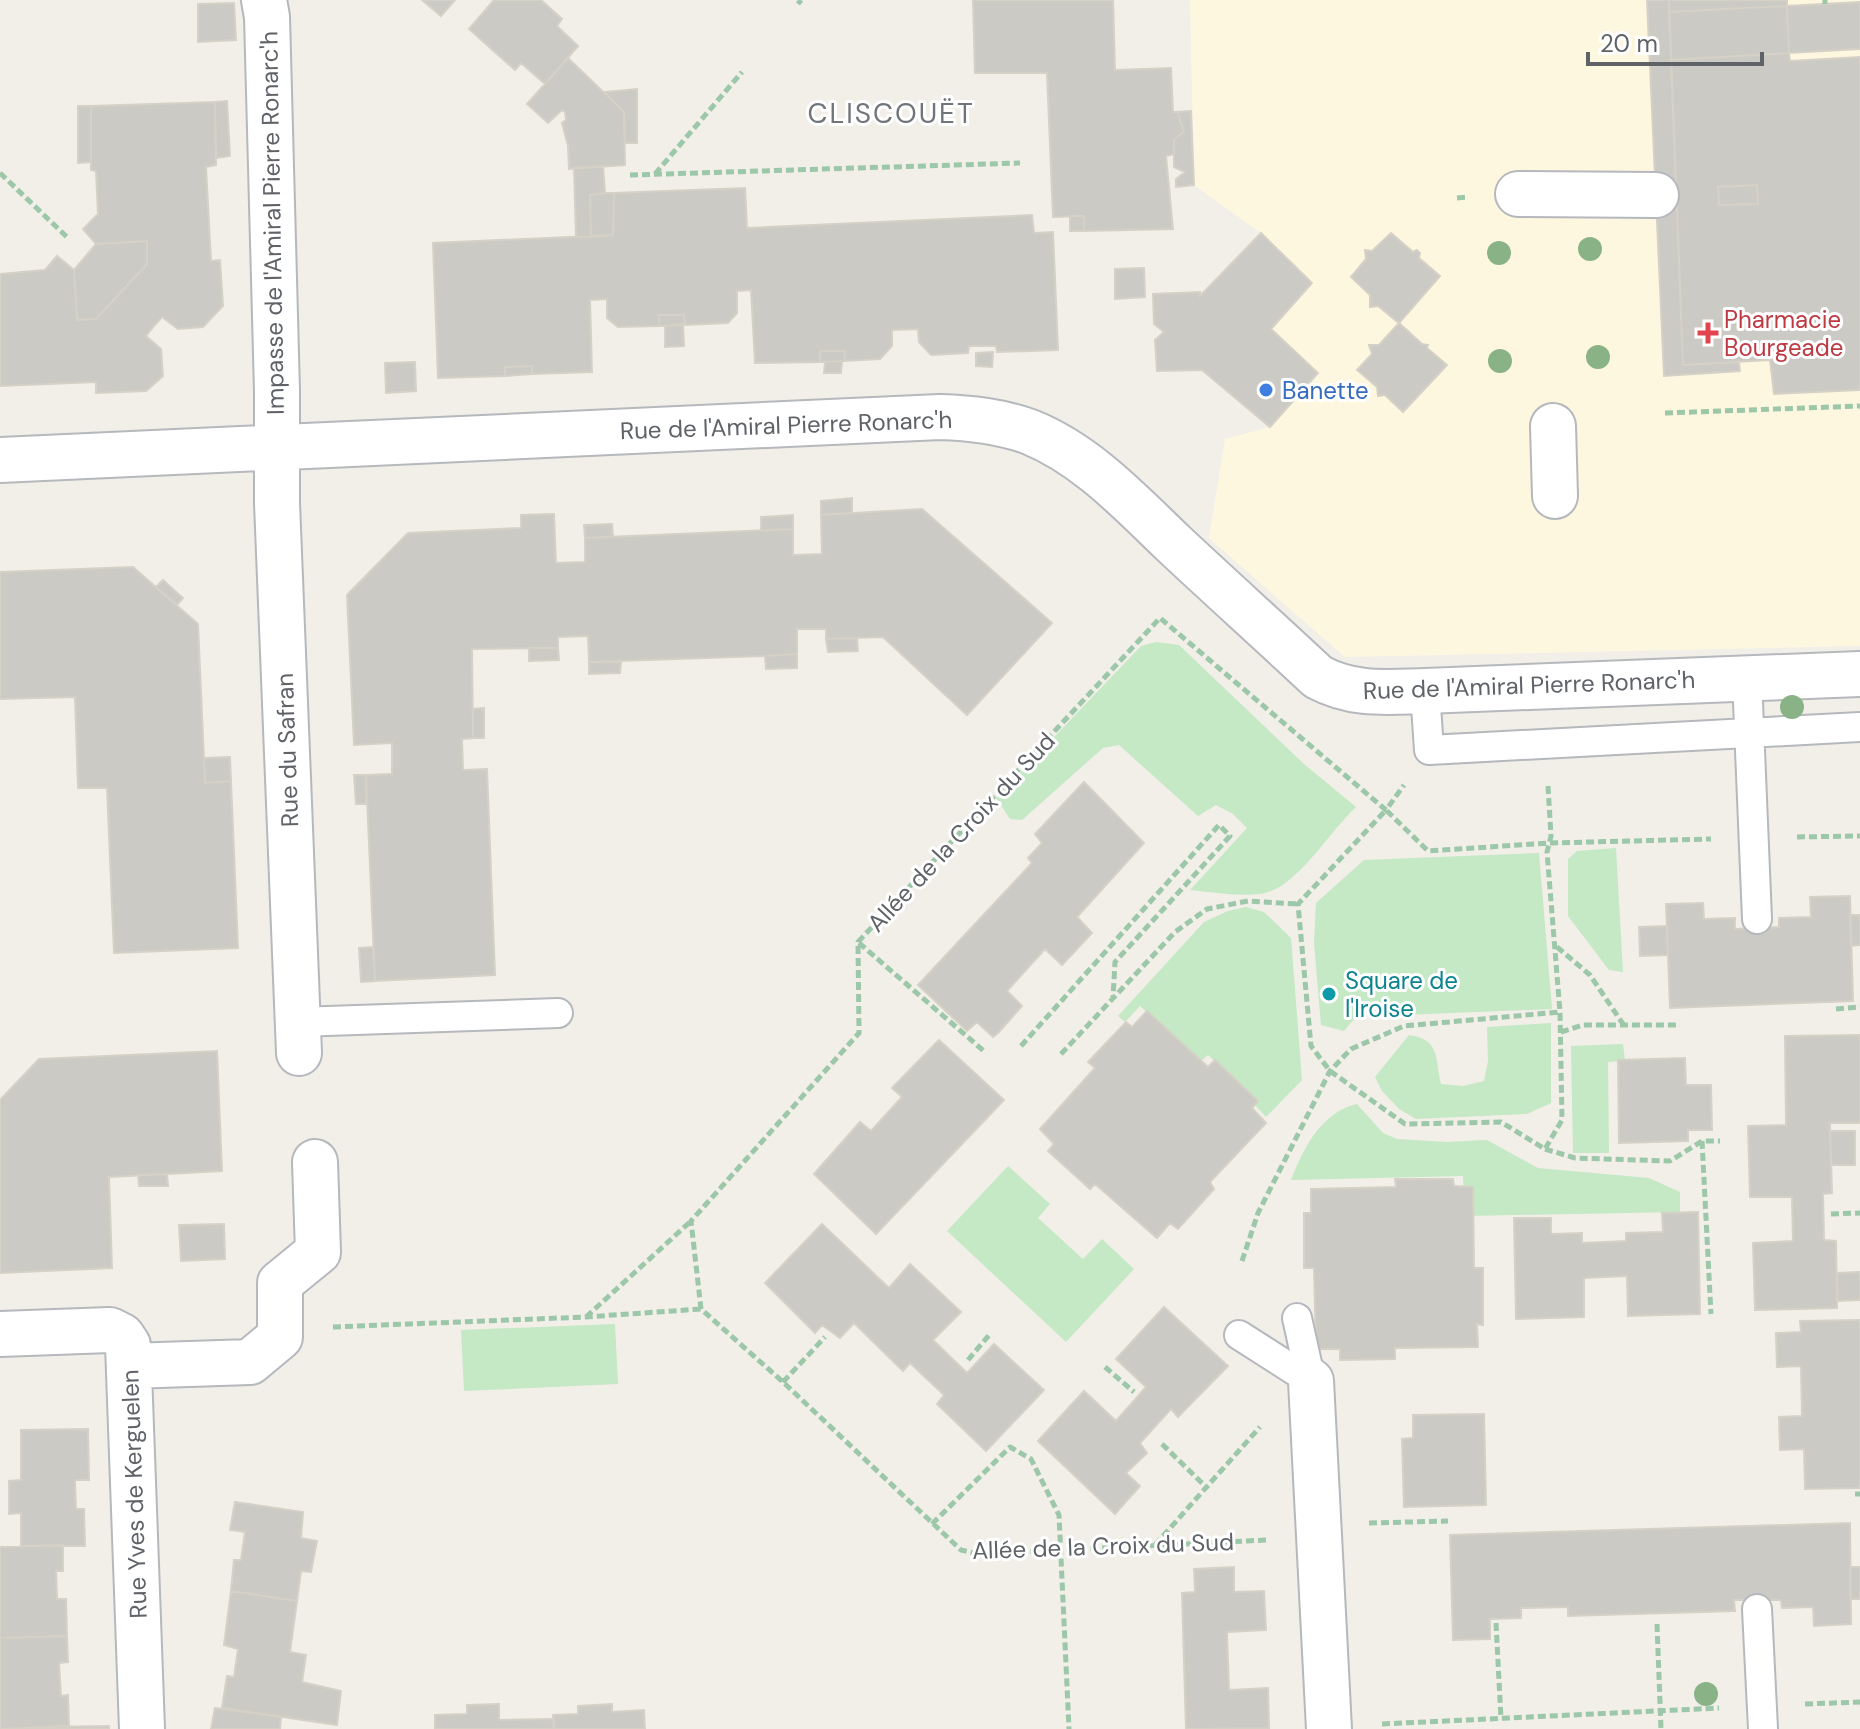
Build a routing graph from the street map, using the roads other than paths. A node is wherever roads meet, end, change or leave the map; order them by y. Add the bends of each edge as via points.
1 (264, 0) edge
2 (1518, 194) dead end
3 (1656, 195) dead end
4 (1553, 426) dead end
5 (277, 447) junction
6 (0, 460) edge
7 (1555, 496) dead end
8 (1860, 674) edge
9 (1747, 678) junction
10 (1425, 691) junction
11 (1860, 727) edge
12 (1748, 732) junction
13 (1757, 919) dead end
14 (558, 1013) dead end
15 (298, 1037) joint
16 (315, 1162) dead end
17 (1297, 1318) dead end
18 (0, 1334) edge
19 (1239, 1335) dead end
20 (129, 1366) junction
21 (1311, 1381) junction
22 (1757, 1609) dead end
23 (1762, 1717) edge
24 (1329, 1728) edge
25 (142, 1729) edge

1 - 5 street, Impasse de l'Amiral Pierre Ronarc'h
2 - 3 street
4 - 7 street
5 - 6 street, Rue de l'Amiral Pierre Ronarc'h
5 - 10 street, Rue de l'Amiral Pierre Ronarc'h via 940,417 1003,423 1064,449 1118,490 1318,677 1355,692
5 - 15 street, Rue du Safran
8 - 9 street, Rue de l'Amiral Pierre Ronarc'h
9 - 10 street, Rue de l'Amiral Pierre Ronarc'h
9 - 12 lane
10 - 12 lane via 1429,750
11 - 12 lane
12 - 13 lane
14 - 15 lane
16 - 20 street via 318,1252 280,1283 280,1337 250,1362
17 - 21 lane
18 - 20 street, Rue Yves de Kerguelen via 110,1330 128,1345
19 - 21 lane
20 - 25 street, Rue Yves de Kerguelen
21 - 24 street
22 - 23 lane

